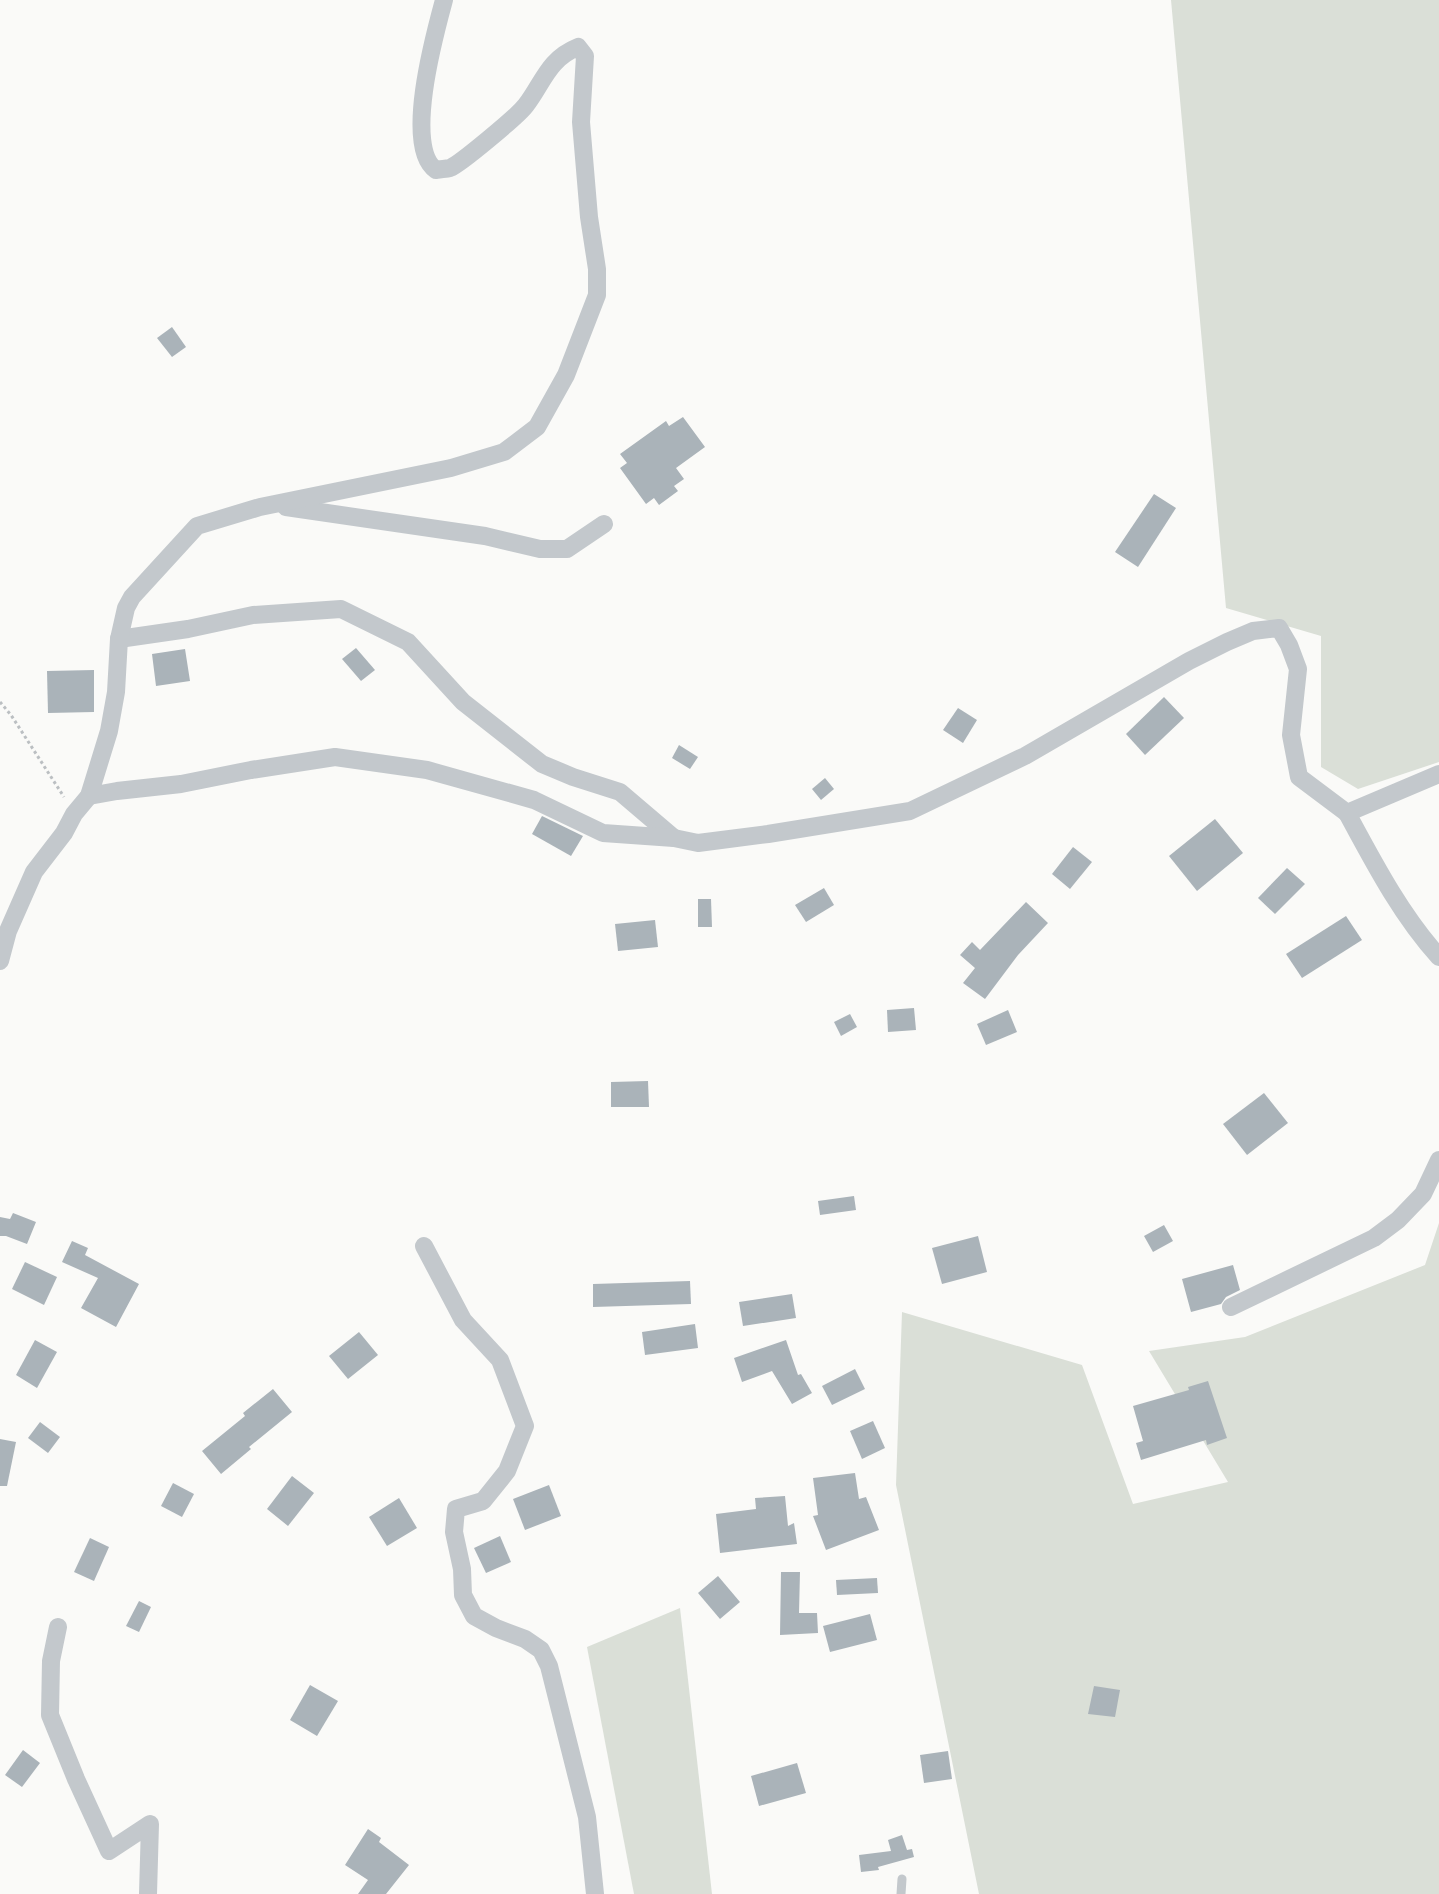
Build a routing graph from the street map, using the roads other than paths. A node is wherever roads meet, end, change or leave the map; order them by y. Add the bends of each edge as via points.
1 (444, 0) edge
2 (273, 505) junction
3 (604, 524) dead end
4 (119, 639) junction
5 (1439, 774) edge
6 (89, 796) junction
7 (1347, 813) junction
8 (674, 838) junction
9 (1439, 957) edge
10 (0, 961) edge
11 (1439, 1160) edge
12 (424, 1246) dead end
13 (1231, 1307) dead end
14 (58, 1627) dead end
15 (902, 1879) dead end
16 (148, 1894) edge
17 (595, 1894) edge
18 (901, 1894) edge

1 - 2 street via 428,58 421,116 425,155 436,170 463,160 525,106 545,72 566,51 578,47 585,56 581,122 597,295 566,375 537,427 504,452 451,468
2 - 3 street via 484,536 540,549 567,549
2 - 4 street via 197,526 132,597
4 - 6 street via 109,731
4 - 8 street via 253,615 341,609 408,642 463,702 542,764 620,792
5 - 7 street
6 - 8 street via 335,757 427,770 534,800 603,833
6 - 10 street via 34,872 8,931
7 - 8 street via 1299,777 1291,735 1298,669 1279,628 1252,631 1227,642 1025,756 910,811 698,843
7 - 9 street via 1382,877
11 - 13 street via 1423,1194 1374,1238
12 - 17 street via 464,1320 500,1360 525,1426 507,1471 483,1501 456,1509 454,1532 463,1595 474,1616 525,1639 541,1650 549,1666 587,1817
14 - 16 street via 51,1661 50,1715 110,1851 150,1824
15 - 18 lane

